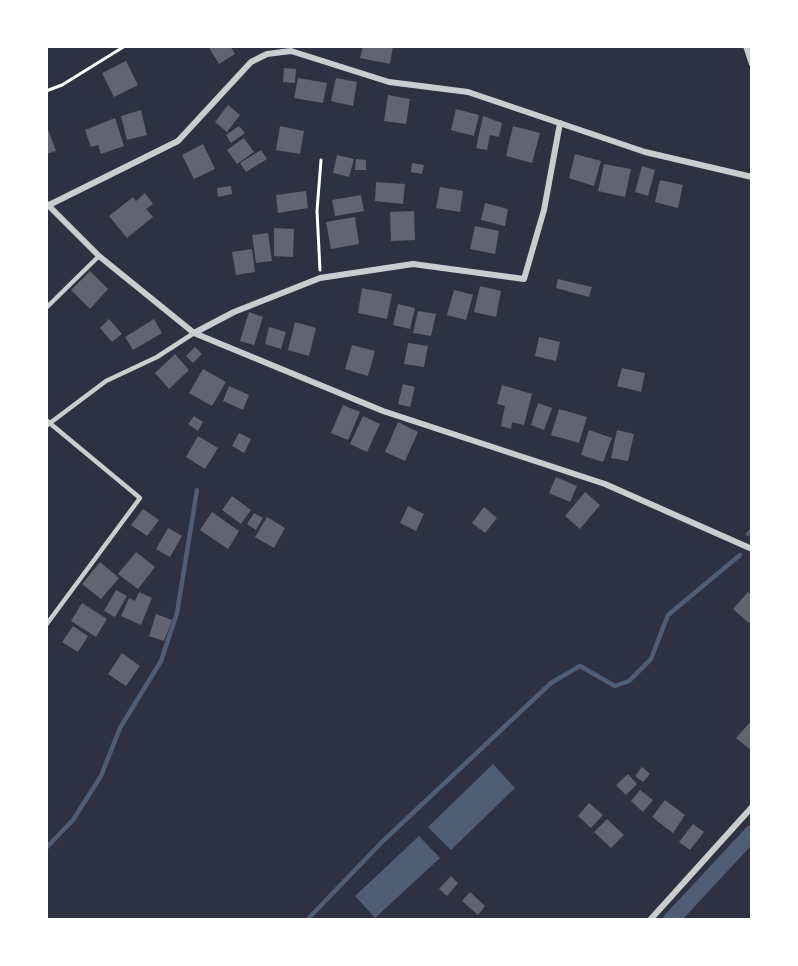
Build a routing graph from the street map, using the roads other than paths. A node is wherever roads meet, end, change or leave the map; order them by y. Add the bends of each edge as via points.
1 (746, 46) edge
2 (752, 64) edge
3 (560, 123) junction
4 (752, 177) edge
5 (48, 204) edge
6 (99, 256) junction
7 (46, 308) edge
8 (194, 333) junction
9 (48, 423) edge
10 (752, 549) edge
11 (46, 625) edge
12 (752, 807) edge
13 (650, 920) edge

1 - 2 street
3 - 4 street via 645,152
3 - 5 street via 468,92 389,82 291,51 267,54 251,63 178,141
3 - 8 street via 544,210 524,279 413,264 320,278 234,312
5 - 6 street
6 - 7 lane
6 - 8 street
8 - 9 lane via 157,357 106,381
8 - 10 street via 383,411 605,484
9 - 11 lane via 140,498
12 - 13 street

